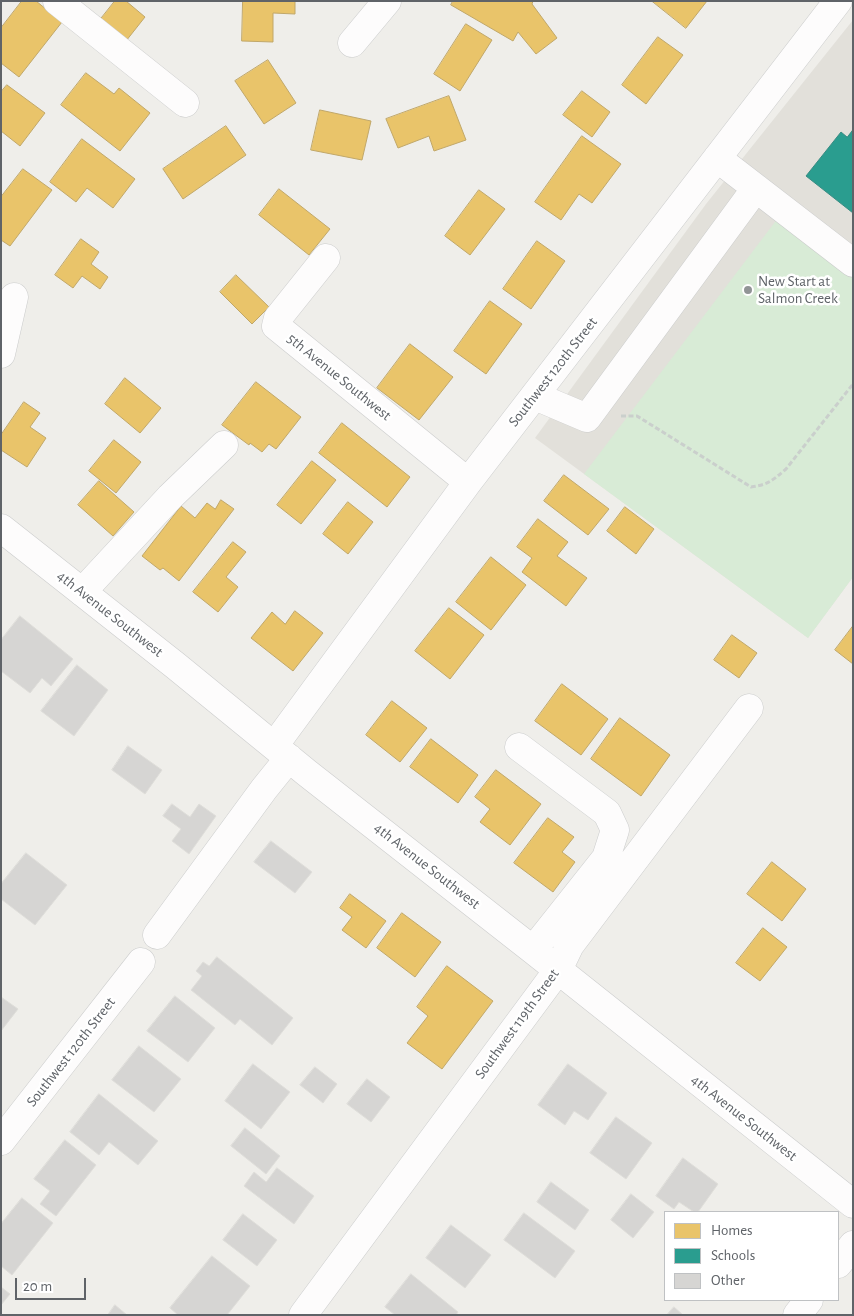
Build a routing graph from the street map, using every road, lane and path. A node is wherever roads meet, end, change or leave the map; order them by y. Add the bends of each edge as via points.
1 (57, 1) edge
2 (387, 1) edge
3 (838, 1) edge
4 (352, 43) dead end
5 (185, 103) dead end
6 (717, 158) junction
7 (756, 188) junction
8 (326, 258) dead end
9 (853, 263) edge
10 (14, 297) dead end
11 (1, 354) edge
12 (853, 384) edge
13 (535, 396) junction
14 (587, 418) junction
15 (224, 444) dead end
16 (468, 482) junction
17 (1, 528) edge
18 (82, 592) junction
19 (749, 708) dead end
20 (519, 747) dead end
21 (281, 752) junction
22 (157, 935) dead end
23 (534, 950) junction
24 (141, 962) dead end
25 (558, 970) junction
26 (1, 1141) edge
27 (853, 1204) edge
28 (853, 1245) edge
29 (839, 1263) edge
30 (808, 1301) edge
31 (302, 1315) edge
32 (797, 1315) edge

1 - 5 street
2 - 4 street
3 - 6 street, Southwest 120th Street
6 - 7 street
6 - 13 street, Southwest 120th Street
7 - 9 street
7 - 14 street
8 - 16 street, 5th Avenue Southwest via 278,318 276,326
10 - 11 street
12 - 14 path via 786,469 774,480 751,487 637,416
13 - 14 street
13 - 16 street, Southwest 120th Street
15 - 18 street
16 - 21 street, Southwest 120th Street
17 - 18 street, 4th Avenue Southwest
18 - 21 street, 4th Avenue Southwest
19 - 25 street, Southwest 119th Street via 570,945
20 - 23 street via 607,813 615,830 606,858
21 - 22 street, Southwest 120th Street via 264,789
21 - 23 street, 4th Avenue Southwest
23 - 25 street, 4th Avenue Southwest
24 - 26 street, Southwest 120th Street
25 - 27 street, 4th Avenue Southwest
25 - 31 street, Southwest 119th Street
28 - 29 street
30 - 32 street

